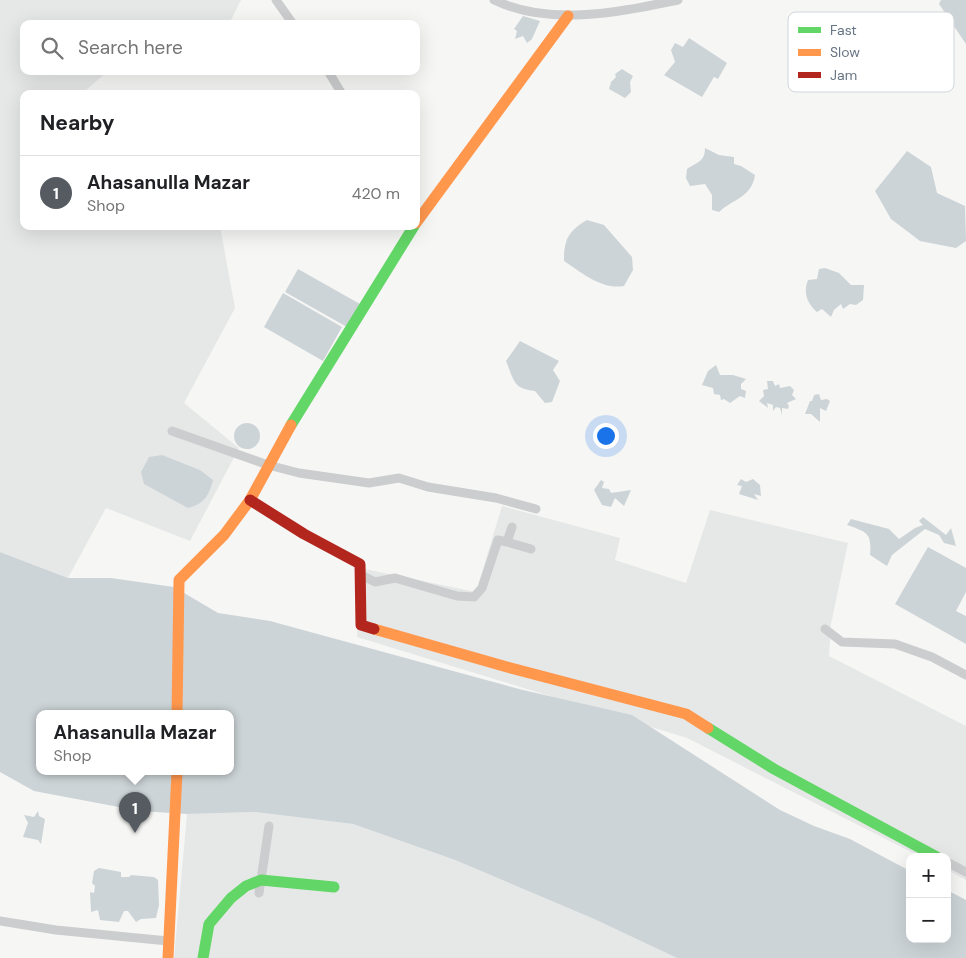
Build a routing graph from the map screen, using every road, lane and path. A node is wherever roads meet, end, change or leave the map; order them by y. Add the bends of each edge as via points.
1 (276, 0) edge
2 (494, 0) edge
3 (678, 0) edge
4 (510, 4) edge
5 (568, 16) junction
6 (291, 20) edge
7 (330, 75) edge
8 (340, 90) edge
9 (420, 207) edge
10 (412, 230) edge
11 (172, 431) dead end
12 (268, 465) junction
13 (250, 500) junction
14 (536, 509) dead end
15 (512, 526) dead end
16 (507, 542) junction
17 (531, 549) dead end
18 (361, 575) junction
19 (825, 629) dead end
20 (966, 675) edge
21 (177, 710) edge
22 (177, 775) edge
23 (269, 826) dead end
24 (930, 853) edge
25 (951, 864) edge
26 (966, 872) edge
27 (261, 880) junction
28 (334, 887) dead end
29 (259, 893) dead end
30 (0, 921) edge
31 (168, 941) junction
32 (168, 958) edge
33 (203, 958) edge

1 - 6 street
2 - 4 street
3 - 5 street
4 - 5 street
5 - 9 street
7 - 8 street
10 - 12 street
11 - 12 street
12 - 13 street
12 - 14 street via 369,483 400,478 428,487 496,498
13 - 18 street via 360,564
13 - 21 street via 224,535 179,580
15 - 16 street
16 - 17 street
16 - 18 street via 498,540 482,588 474,597 457,596 395,578 375,582
18 - 24 street via 362,625 686,714 774,769
19 - 20 street via 842,642 895,644 932,657
22 - 31 street
23 - 27 street
25 - 26 street
27 - 28 street
27 - 29 street
27 - 33 street via 246,886 231,898 209,924
30 - 31 street
31 - 32 street

